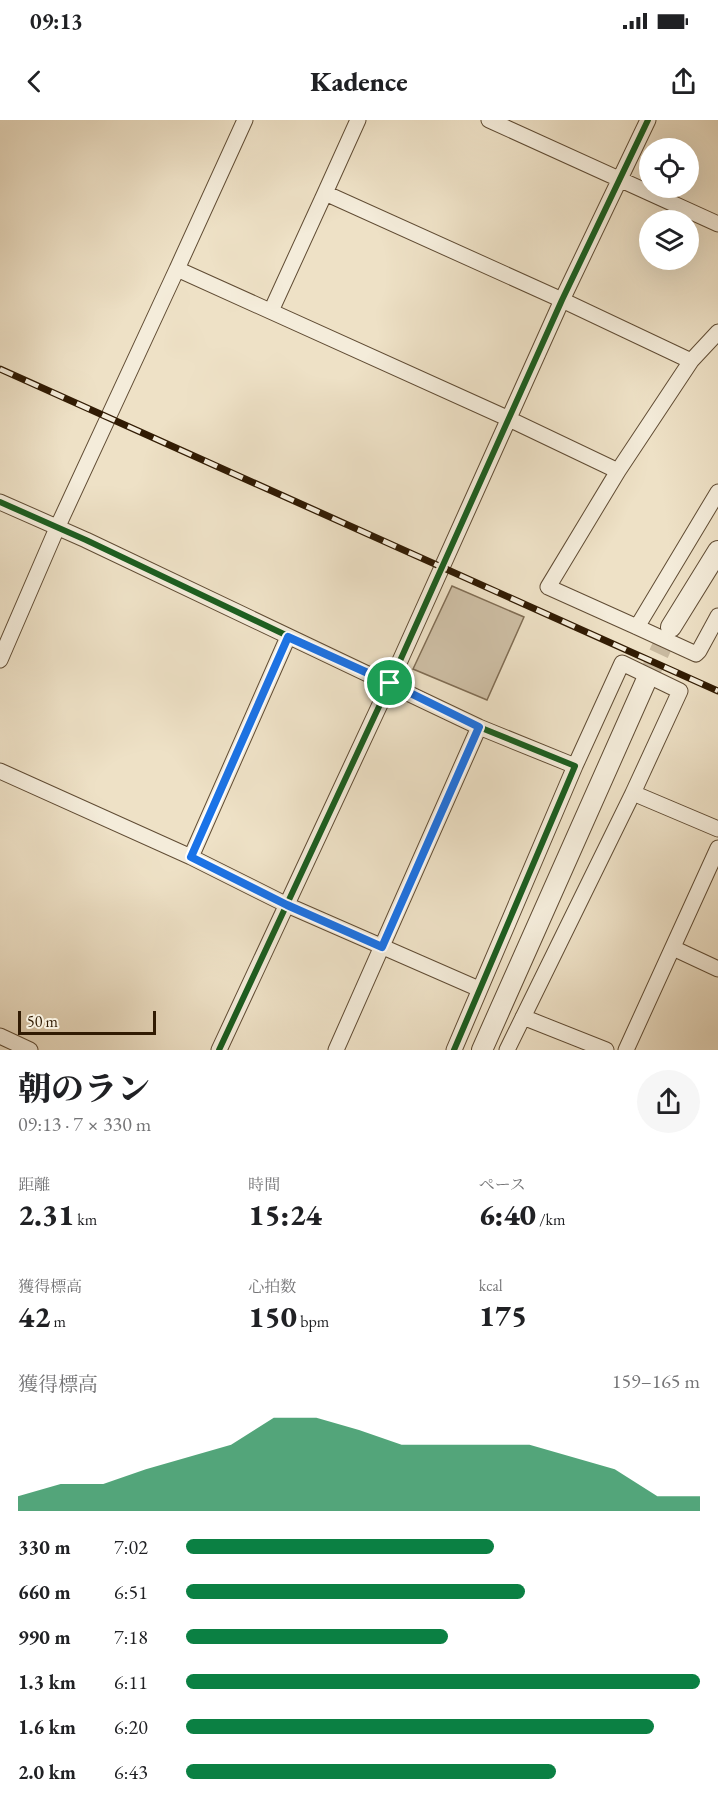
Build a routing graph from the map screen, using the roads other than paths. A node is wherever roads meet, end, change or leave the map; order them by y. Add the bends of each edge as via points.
1 (245, 120) edge
2 (358, 120) edge
3 (489, 120) edge
4 (648, 120) edge
5 (621, 179) junction
6 (325, 193) junction
7 (718, 224) edge
8 (177, 269) junction
9 (562, 300) junction
10 (271, 311) junction
11 (718, 332) edge
12 (691, 361) junction
13 (509, 419) junction
14 (618, 471) junction
15 (718, 492) edge
16 (0, 502) edge
17 (57, 528) junction
18 (718, 551) edge
19 (718, 616) edge
20 (637, 627) junction
21 (671, 627) tunnel mouth
22 (288, 637) junction
23 (0, 660) edge
24 (646, 681) tunnel mouth
25 (390, 683) junction
26 (479, 727) junction
27 (575, 766) junction
28 (0, 771) edge
29 (633, 793) junction
30 (718, 829) edge
31 (718, 848) edge
32 (191, 857) junction
33 (287, 905) junction
34 (382, 947) junction
35 (672, 948) junction
36 (718, 969) edge
37 (479, 989) junction
38 (523, 1017) junction
39 (0, 1036) edge
40 (30, 1050) edge
41 (219, 1050) edge
42 (336, 1050) edge
43 (454, 1050) edge
44 (482, 1050) edge
45 (507, 1050) edge
46 (606, 1050) edge
47 (626, 1050) edge

1 - 8 street
2 - 6 street
3 - 5 street
4 - 5 street
5 - 7 street
5 - 9 street
6 - 9 street
6 - 10 street
8 - 10 street
8 - 17 street
9 - 12 street
9 - 13 street
10 - 13 street
11 - 12 street
12 - 14 street
13 - 14 street
13 - 25 street
14 - 20 street via 548,587
15 - 20 street
16 - 17 street
17 - 22 street
17 - 23 street
18 - 21 street
19 - 20 street via 696,654
22 - 25 street
22 - 32 street
24 - 44 street
25 - 26 street
25 - 33 street
26 - 27 street
26 - 34 street
27 - 29 street via 622,663 680,691
27 - 37 street
28 - 32 street
29 - 30 street
29 - 38 street
31 - 35 street
32 - 33 street
33 - 34 street
33 - 41 street
34 - 37 street
34 - 42 street
35 - 36 street
35 - 47 street
37 - 43 street
38 - 45 street
38 - 46 street
39 - 40 street

